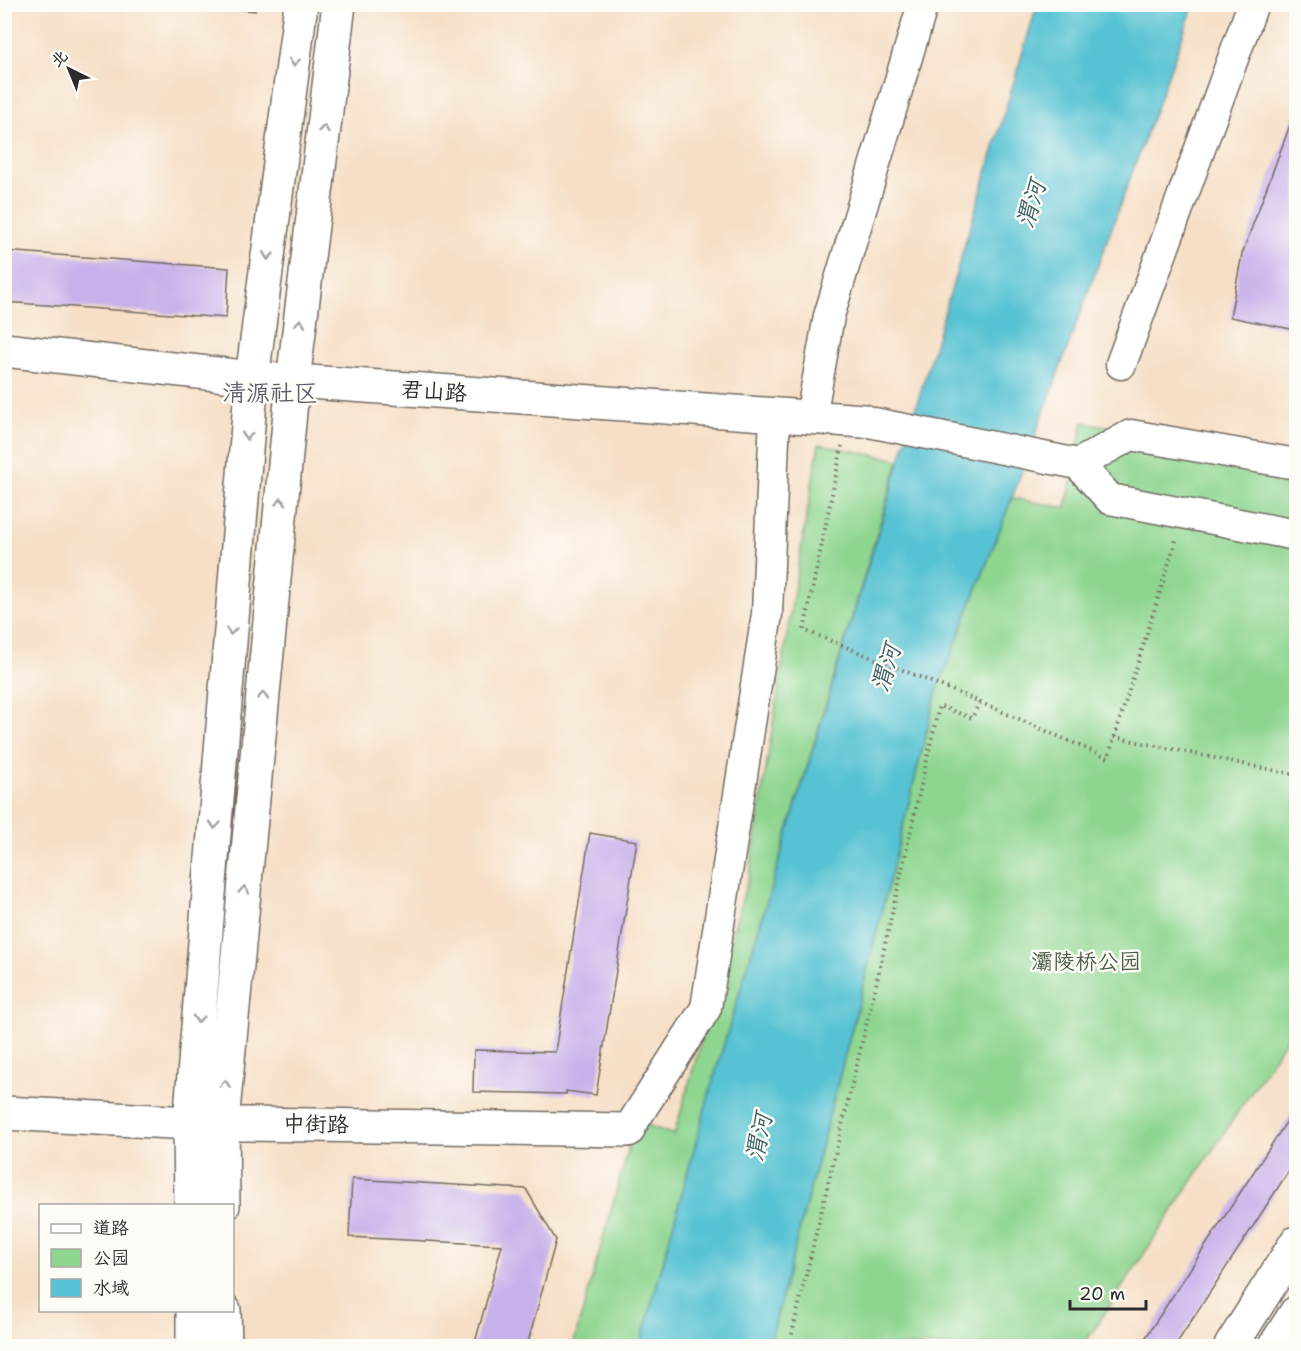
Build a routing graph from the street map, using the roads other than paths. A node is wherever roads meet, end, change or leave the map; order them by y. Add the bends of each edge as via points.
1 (301, 4) edge
2 (339, 4) edge
3 (923, 4) edge
4 (1253, 4) edge
5 (4, 350) edge
6 (1121, 364) dead end
7 (252, 378) junction
8 (293, 381) junction
9 (775, 414) junction
10 (812, 417) junction
11 (856, 420) joint
12 (1078, 464) junction
13 (1296, 464) edge
14 (1296, 536) edge
15 (4, 1113) edge
16 (222, 1122) junction
17 (190, 1123) junction
18 (628, 1130) joint
19 (191, 1204) edge
20 (223, 1204) edge
21 (1296, 1243) edge
22 (193, 1312) edge
23 (224, 1312) edge
24 (1296, 1313) edge
25 (193, 1347) edge
26 (225, 1347) edge
27 (1231, 1347) edge
28 (1275, 1347) edge

1 -> 7 main road
8 -> 2 main road
3 - 10 street via 829,316
4 - 6 street
5 - 7 main road, 君山路
7 - 8 main road, 君山路
7 -> 17 main road
8 - 9 main road, 君山路
16 -> 8 main road
9 - 10 main road, 君山路
9 - 18 street via 767,614 706,1008
10 - 11 main road, 君山路
11 - 12 street
12 - 13 street via 1131,435
12 - 14 street via 1110,499
15 - 17 main road, 中街路
16 - 17 main road, 中街路
16 - 18 main road, 中街路
16 - 20 main road
17 - 19 main road
21 - 27 main road
22 - 25 main road
23 - 26 main road
24 - 28 main road

